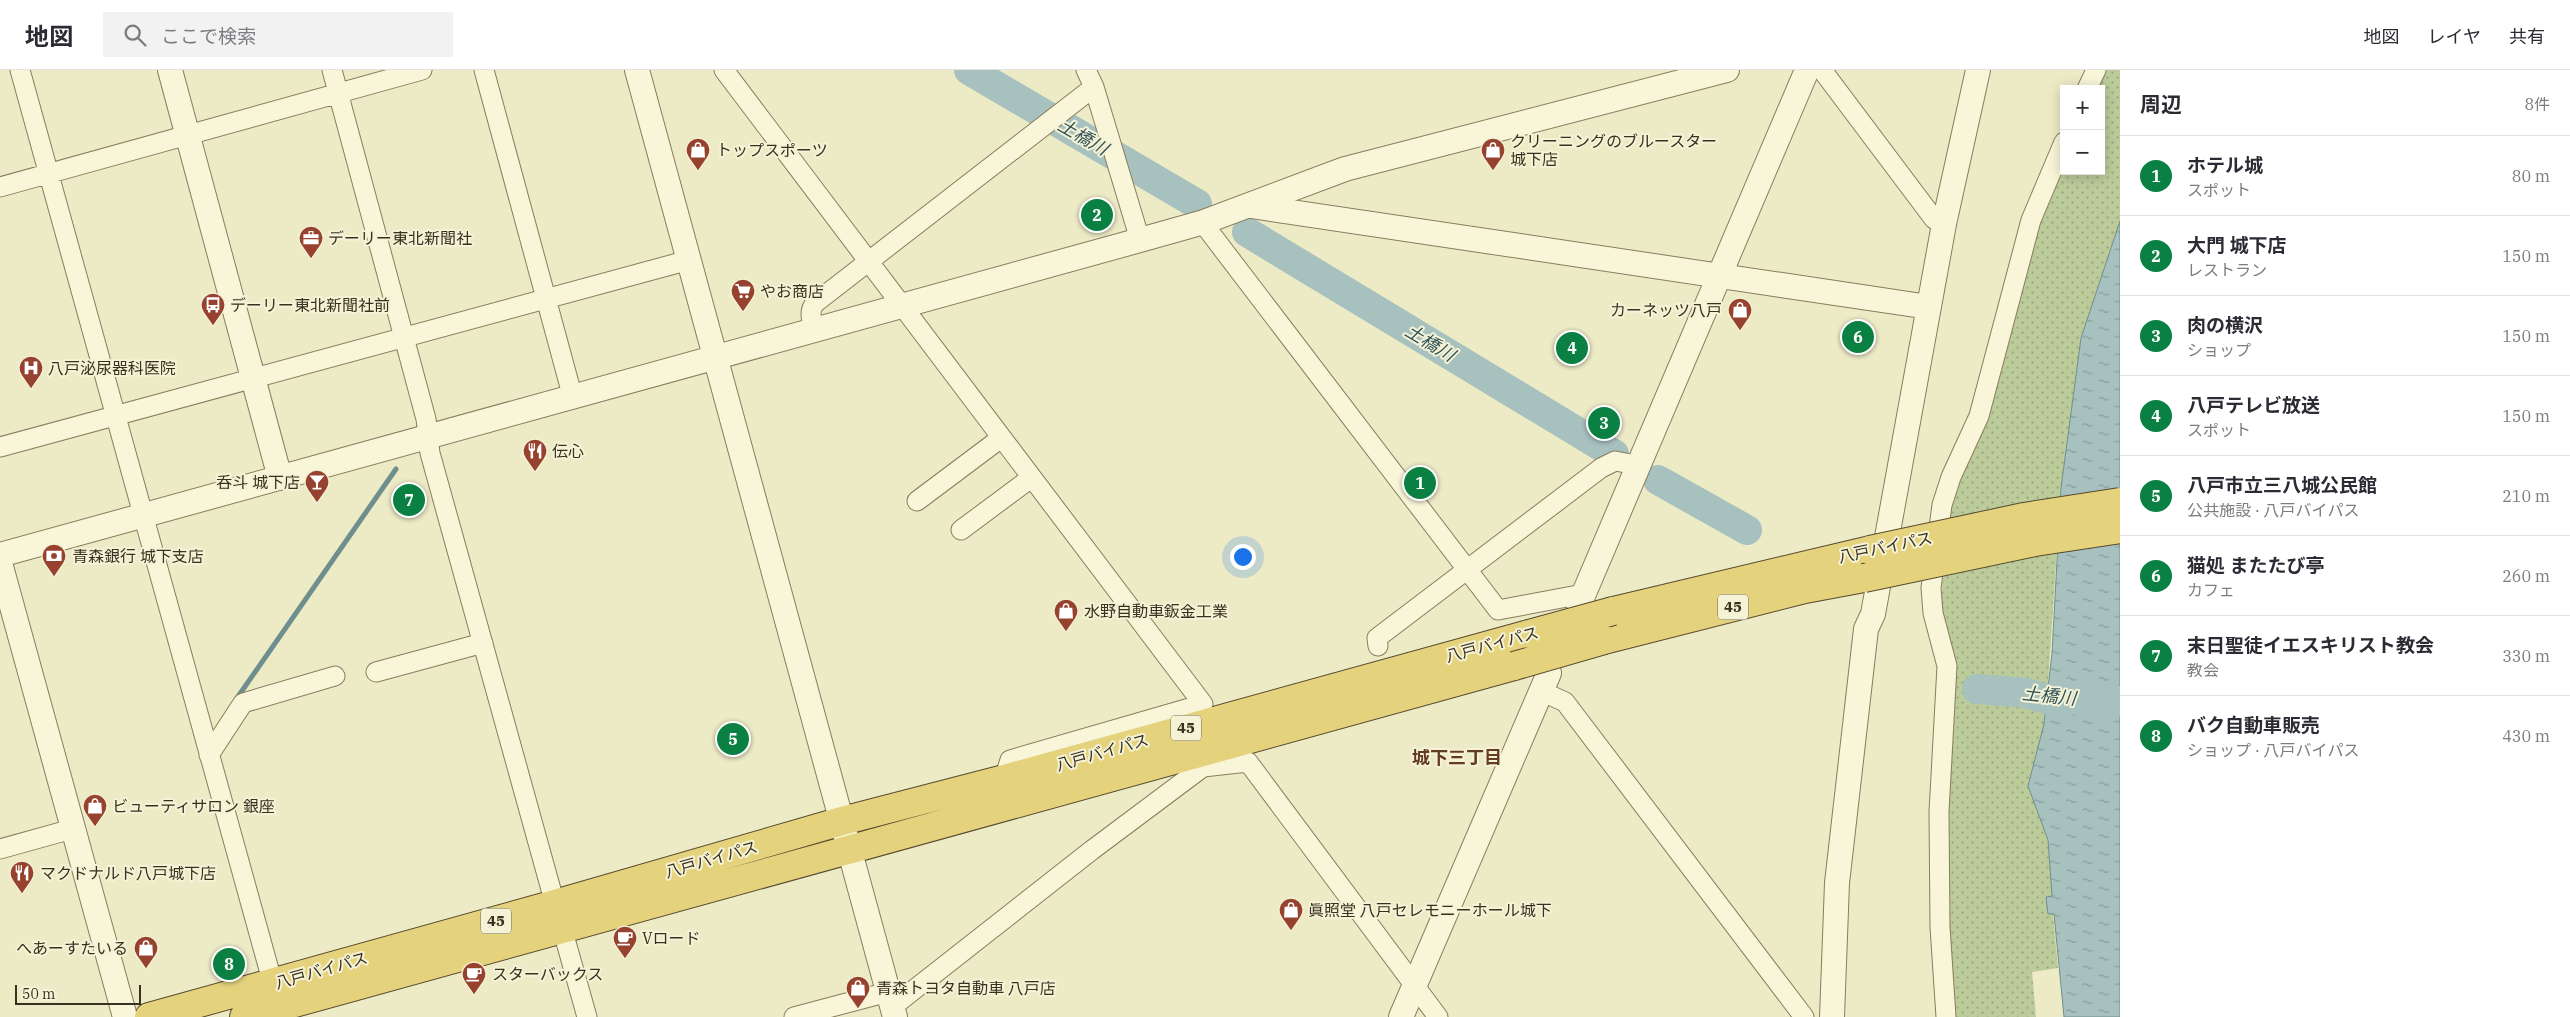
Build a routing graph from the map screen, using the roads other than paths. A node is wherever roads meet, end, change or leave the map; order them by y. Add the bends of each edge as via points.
1 (20, 70) edge
2 (170, 70) edge
3 (332, 70) edge
4 (422, 70) edge
5 (484, 70) edge
6 (637, 70) edge
7 (724, 70) edge
8 (1086, 70) edge
9 (1727, 70) edge
10 (1807, 70) edge
11 (1822, 70) edge
12 (1978, 70) edge
13 (2096, 70) edge
14 (2089, 85) edge
15 (1094, 87) junction
16 (339, 93) junction
17 (188, 135) junction
18 (2060, 151) edge
19 (48, 174) junction
20 (0, 187) edge
21 (1247, 206) junction
22 (1203, 222) junction
23 (1944, 224) junction
24 (1140, 240) junction
25 (689, 260) junction
26 (867, 261) junction
27 (1721, 275) junction
28 (546, 300) junction
29 (901, 307) junction
30 (1929, 307) junction
31 (814, 331) junction
32 (405, 339) junction
33 (714, 358) junction
34 (254, 379) junction
35 (573, 398) junction
36 (116, 415) junction
37 (429, 437) junction
38 (1001, 438) junction
39 (0, 447) edge
40 (1637, 465) junction
41 (280, 478) junction
42 (1031, 478) junction
43 (917, 501) dead end
44 (2120, 502) edge
45 (142, 514) junction
46 (2120, 529) edge
47 (961, 530) dead end
48 (0, 555) edge
49 (0, 563) edge
50 (1468, 570) junction
51 (1581, 600) joint
52 (483, 644) junction
53 (1378, 646) dead end
54 (376, 672) dead end
55 (335, 676) dead end
56 (1545, 682) joint
57 (209, 755) junction
58 (1004, 779) junction
59 (842, 821) junction
60 (72, 829) junction
61 (850, 848) junction
62 (0, 849) edge
63 (559, 916) junction
64 (1414, 986) junction
65 (278, 1003) edge
66 (892, 1005) edge
67 (125, 1017) edge
68 (148, 1017) edge
69 (244, 1017) edge
70 (587, 1017) edge
71 (794, 1017) edge
72 (1401, 1017) edge
73 (1438, 1017) edge
74 (1804, 1017) edge
75 (1832, 1017) edge
76 (1946, 1017) edge

1 - 19 street
2 - 17 street
3 - 16 street
4 - 16 street
5 - 28 street
6 - 25 street
7 - 26 street
8 - 15 street
9 - 21 street via 1345,169
10 - 27 street
11 - 23 street via 1934,219
12 - 23 street
13 - 14 street
15 - 24 street
15 - 26 street
16 - 17 street
16 - 32 street
17 - 19 street
17 - 34 street
18 - 76 street via 2031,220 1979,416 1942,505 1930,588 1932,613 1947,666 1939,812 1940,927
19 - 20 street
19 - 36 street
21 - 22 street
21 - 27 street
22 - 24 street
22 - 50 street
23 - 30 street
24 - 29 street
25 - 28 street
25 - 33 street
26 - 29 street
26 - 31 street via 811,308
27 - 30 street
27 - 40 street
28 - 32 street
28 - 35 street
29 - 31 street
29 - 38 street
30 - 75 street via 1873,614 1866,629 1837,883
31 - 33 street
32 - 34 street
32 - 37 street
33 - 35 street
33 - 59 street
34 - 36 street
34 - 41 street
35 - 37 street
36 - 39 street
36 - 45 street
37 - 41 street
37 - 52 street via 430,453
38 - 42 street
38 - 43 street
40 - 50 street via 1615,461 1601,468
40 - 51 street
41 - 45 street
42 - 47 street
42 - 58 street via 1203,704 1010,760
44 - 58 highway, 八戸バイパス / 45, bridge via 2024,517 1870,550 1613,611
45 - 48 street
45 - 57 street
46 - 61 highway, 八戸バイパス / 45, bridge via 2035,542 1805,589 1604,640
49 - 60 street
50 - 51 street via 1498,610
50 - 53 street via 1377,638
52 - 54 street
52 - 63 street
55 - 57 street via 243,703
56 - 64 street
56 - 74 street via 1565,702
57 - 65 street
58 - 59 highway, 八戸バイパス / 45
59 - 61 street
59 - 63 highway, 八戸バイパス / 45
60 - 62 street
60 - 67 street
61 - 63 highway, 八戸バイパス / 45
61 - 66 street
63 - 65 highway, 八戸バイパス / 45
63 - 70 street
64 - 66 street via 1248,762 1203,767
64 - 72 street
64 - 73 street
65 - 68 highway, 八戸バイパス / 45
65 - 69 highway, 八戸バイパス / 45
66 - 71 street

